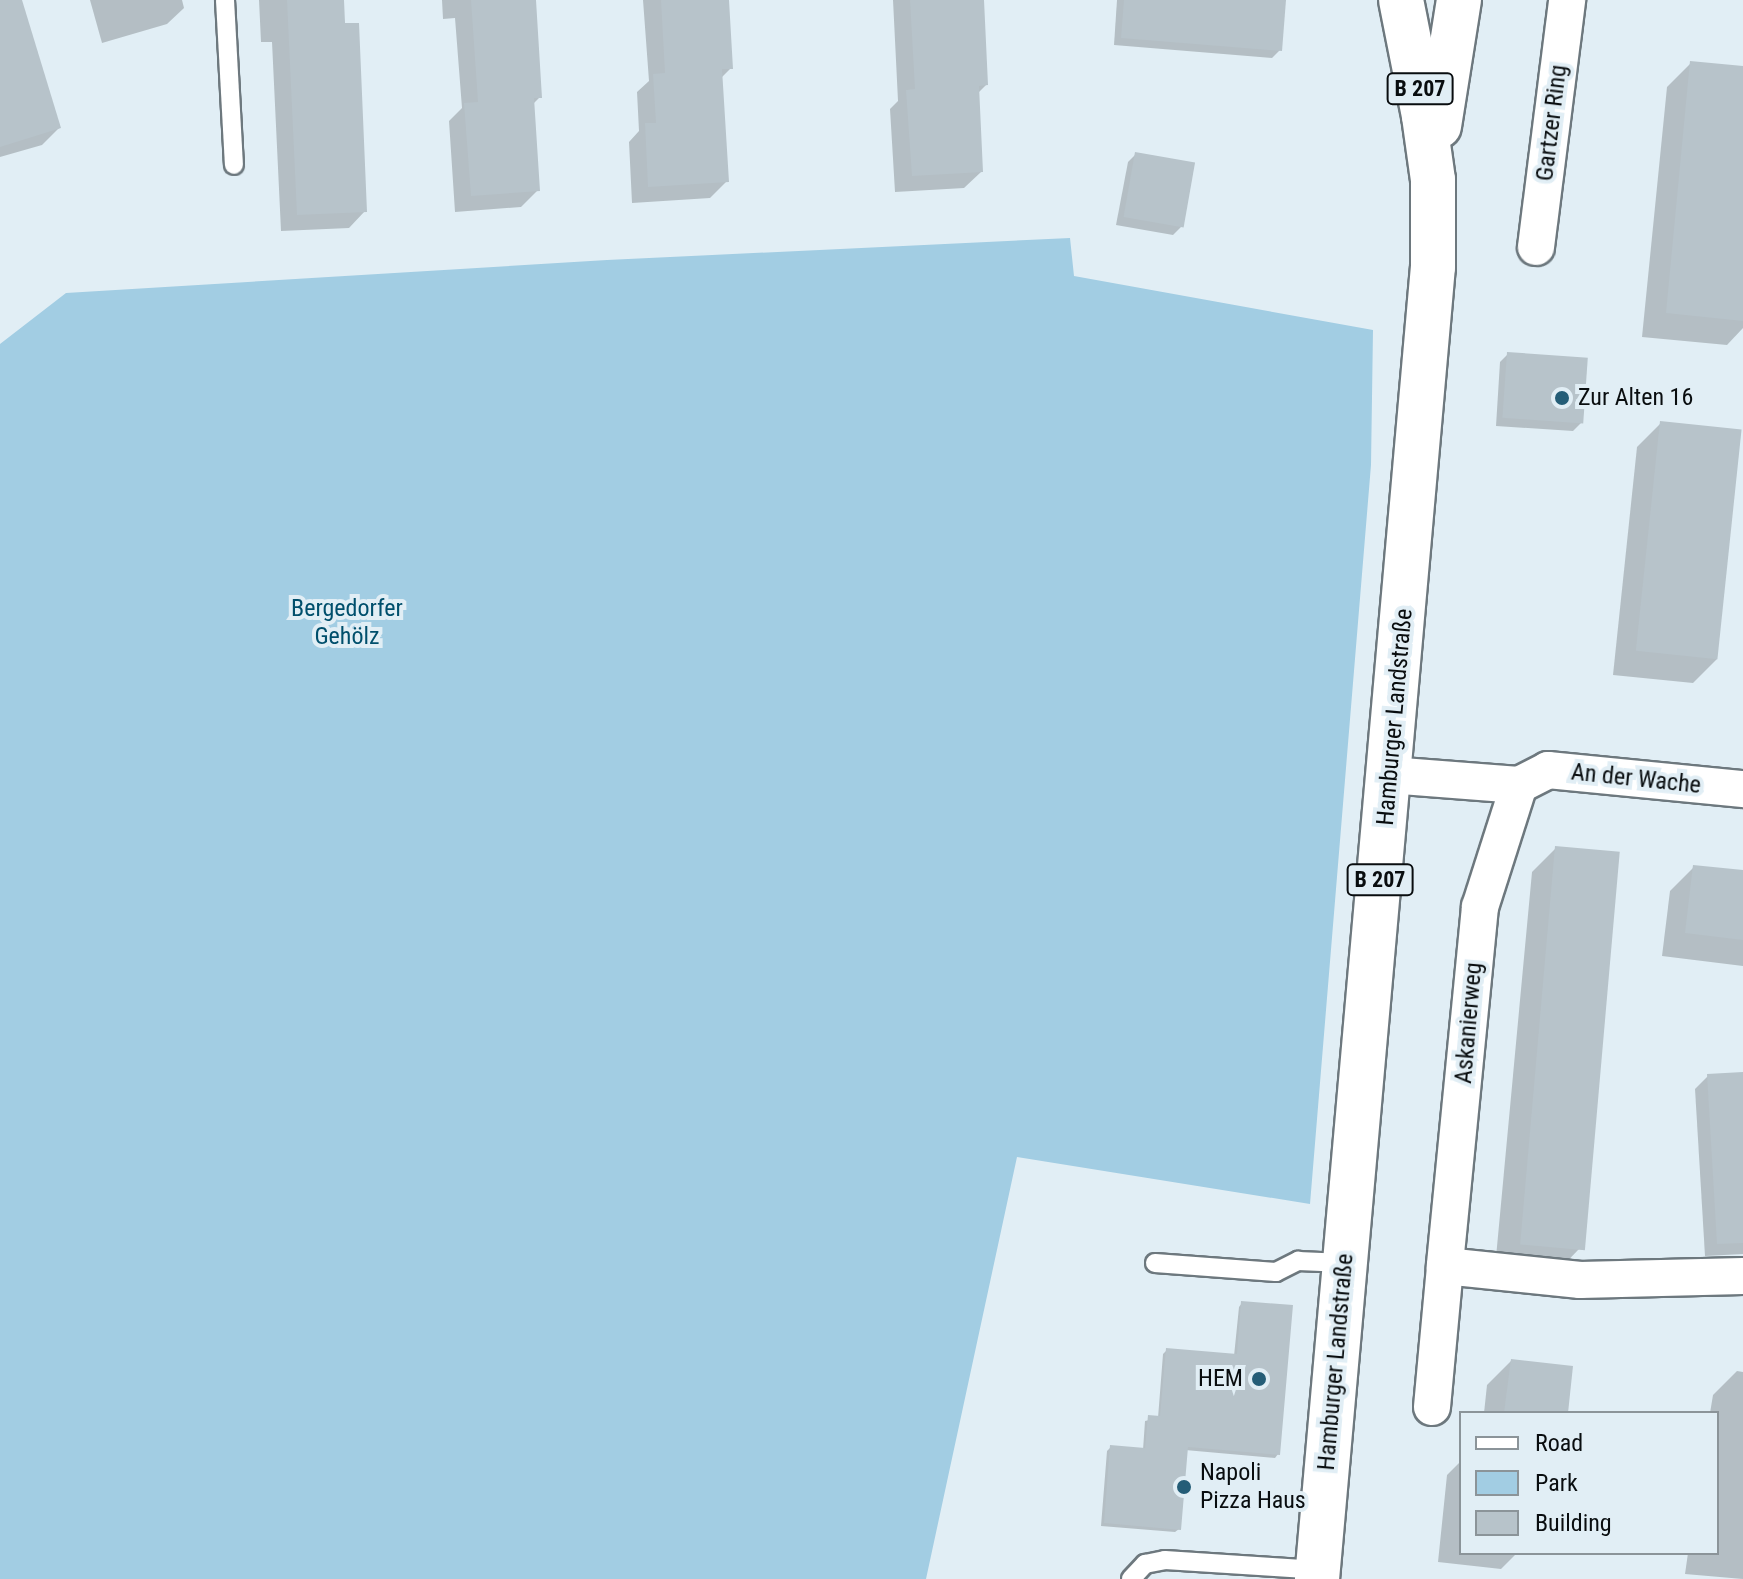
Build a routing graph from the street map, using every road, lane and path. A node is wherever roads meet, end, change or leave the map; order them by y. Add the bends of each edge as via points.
1 (225, 0) edge
2 (1401, 0) edge
3 (1459, 0) edge
4 (1567, 0) edge
5 (234, 165) dead end
6 (1433, 180) junction
7 (1536, 247) dead end
8 (1389, 775) junction
9 (1519, 785) junction
10 (1743, 789) edge
11 (1155, 1263) dead end
12 (1345, 1263) junction
13 (1445, 1266) junction
14 (1743, 1276) edge
15 (1432, 1407) dead end
16 (1317, 1574) edge
17 (1131, 1579) edge

1 - 5 lane
2 - 6 main road, Hamburger Landstraße / B 207
3 - 6 main road, B 207
4 - 7 street, Gartzer Ring
6 - 8 main road, Hamburger Landstraße / B 207 via 1425,378
8 - 9 street, An der Wache
8 - 12 main road, Hamburger Landstraße / B 207
9 - 10 street, An der Wache via 1548,770
9 - 13 street, Askanierweg via 1480,907
11 - 12 lane via 1276,1272 1298,1261
12 - 16 main road, Hamburger Landstraße / B 207
13 - 14 street via 1580,1280
13 - 15 street, Askanierweg
16 - 17 lane via 1165,1560 1145,1564

